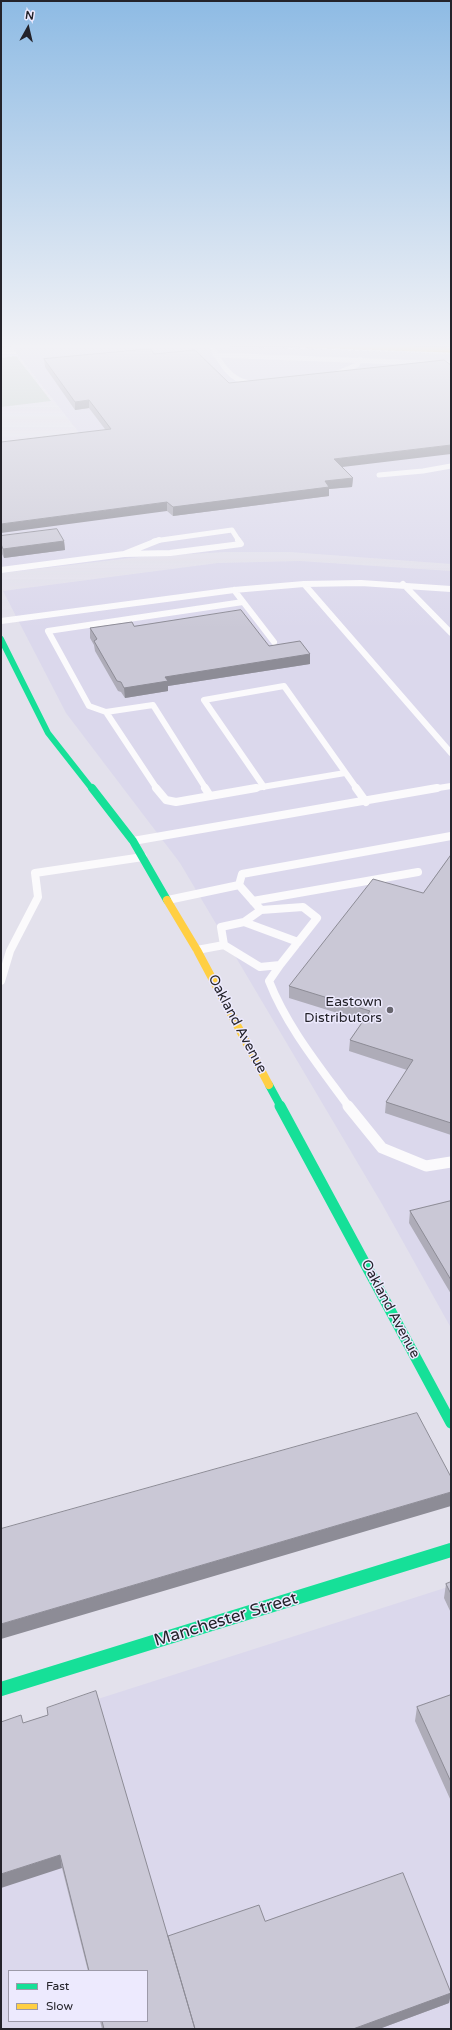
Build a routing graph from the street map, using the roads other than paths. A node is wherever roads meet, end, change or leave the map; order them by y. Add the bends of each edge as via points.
1 (451, 466) edge
2 (378, 475) dead end
3 (124, 554) junction
4 (1, 570) edge
5 (304, 584) junction
6 (403, 584) junction
7 (451, 588) edge
8 (234, 590) junction
9 (244, 602) junction
10 (1, 621) edge
11 (451, 633) edge
12 (1, 639) edge
13 (274, 642) dead end
14 (106, 712) junction
15 (451, 753) edge
16 (345, 773) junction
17 (451, 786) edge
18 (264, 787) junction
19 (210, 796) junction
20 (366, 802) junction
21 (451, 836) edge
22 (133, 841) junction
23 (143, 857) junction
24 (418, 872) dead end
25 (238, 885) junction
26 (168, 900) junction
27 (253, 901) junction
28 (261, 910) junction
29 (244, 922) junction
30 (298, 942) junction
31 (224, 944) junction
32 (198, 950) junction
33 (280, 965) junction
34 (1, 981) edge
35 (451, 1162) edge
36 (451, 1423) edge
37 (451, 1550) edge
38 (1, 1689) edge

1 - 2 lane
3 - 3 lane via 155,540 232,530 241,544 170,553
3 - 4 lane
5 - 6 lane
5 - 8 lane
5 - 15 lane
6 - 7 lane
6 - 11 lane
8 - 9 lane
8 - 10 lane
9 - 13 lane
9 - 14 lane via 48,631 88,706
12 - 22 street, Oakland Avenue via 48,733
14 - 19 lane via 161,796 176,802
14 - 19 lane via 153,705
16 - 18 lane
16 - 18 lane via 284,686 204,700
16 - 20 lane
17 - 20 lane
18 - 19 lane
20 - 22 lane
21 - 25 lane via 242,874
22 - 23 street, Oakland Avenue
23 - 26 street, Oakland Avenue
23 - 34 lane via 35,873 38,898 10,951
24 - 27 lane
25 - 26 lane
25 - 27 lane
26 - 32 street, Oakland Avenue
27 - 28 lane
28 - 29 lane
28 - 30 lane via 303,907 317,918
29 - 30 lane
29 - 31 lane via 221,927
30 - 33 lane
31 - 32 lane
31 - 33 lane via 260,968
32 - 36 street, Oakland Avenue
33 - 35 lane via 269,981 276,999 311,1055 362,1125 382,1148 426,1166
37 - 38 street, Manchester Street

